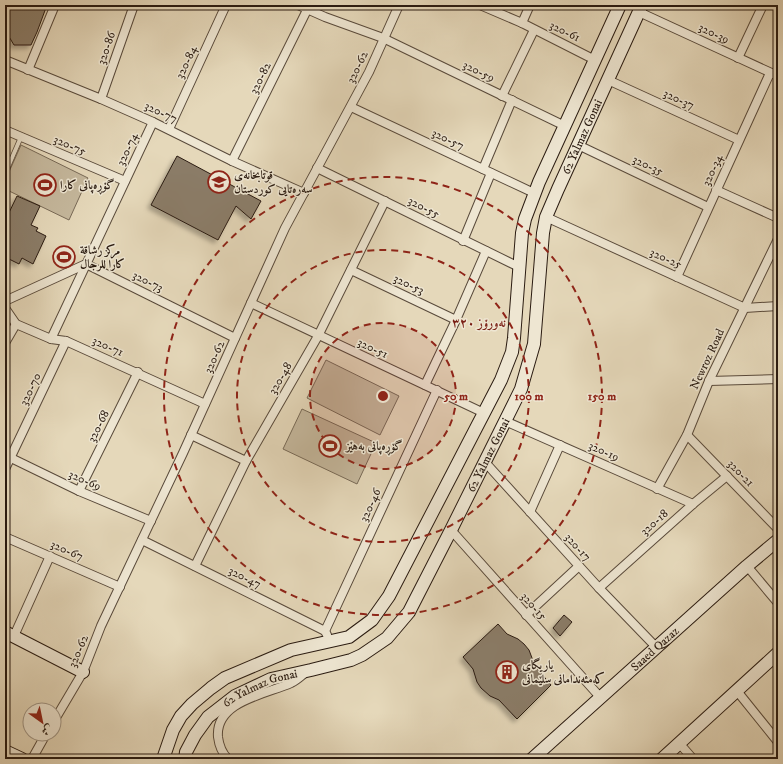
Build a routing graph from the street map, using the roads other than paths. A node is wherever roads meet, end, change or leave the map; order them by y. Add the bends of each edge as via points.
1 (55, 5) edge
2 (134, 5) edge
3 (226, 5) edge
4 (298, 5) edge
5 (399, 5) edge
6 (480, 5) edge
7 (530, 5) edge
8 (620, 5) edge
9 (763, 5) edge
10 (308, 7) edge
11 (641, 9) edge
12 (522, 23) junction
13 (534, 30) junction
14 (383, 38) junction
15 (738, 58) junction
16 (5, 60) edge
17 (595, 60) junction
18 (28, 70) junction
19 (774, 75) edge
20 (608, 80) junction
21 (502, 96) junction
22 (101, 99) junction
23 (512, 100) junction
24 (351, 107) junction
25 (153, 122) junction
26 (565, 126) junction
27 (168, 129) junction
28 (5, 130) edge
29 (21, 137) junction
30 (740, 140) junction
31 (578, 145) junction
32 (232, 161) junction
33 (317, 168) junction
34 (487, 171) junction
35 (5, 174) edge
36 (125, 181) junction
37 (716, 190) junction
38 (304, 193) junction
39 (534, 193) junction
40 (385, 201) junction
41 (708, 207) junction
42 (546, 217) junction
43 (778, 218) edge
44 (778, 239) edge
45 (464, 241) junction
46 (486, 251) junction
47 (86, 264) junction
48 (519, 267) junction
49 (351, 270) junction
50 (677, 276) junction
51 (517, 300) junction
52 (5, 301) edge
53 (537, 301) junction
54 (251, 303) junction
55 (778, 306) edge
56 (5, 308) edge
57 (745, 308) junction
58 (456, 320) junction
59 (16, 324) junction
60 (318, 336) junction
61 (235, 338) junction
62 (51, 339) junction
63 (66, 341) junction
64 (5, 343) edge
65 (138, 372) junction
66 (778, 379) edge
67 (709, 381) junction
68 (425, 385) junction
69 (437, 390) junction
70 (206, 404) junction
71 (484, 413) junction
72 (505, 421) junction
73 (191, 435) junction
74 (687, 435) junction
75 (560, 445) junction
76 (11, 458) junction
77 (484, 461) junction
78 (246, 462) junction
79 (5, 469) edge
80 (727, 476) junction
81 (657, 489) junction
82 (79, 491) junction
83 (693, 504) junction
84 (530, 512) junction
85 (151, 522) junction
86 (778, 528) edge
87 (451, 530) junction
88 (5, 537) edge
89 (142, 540) junction
90 (778, 540) edge
91 (50, 556) junction
92 (195, 566) junction
93 (580, 566) junction
94 (747, 566) junction
95 (120, 587) junction
96 (599, 588) junction
97 (778, 603) edge
98 (526, 615) junction
99 (325, 631) junction
100 (9, 634) edge
101 (331, 642) junction
102 (656, 647) junction
103 (778, 653) edge
104 (311, 670) junction
105 (83, 672) junction
106 (737, 691) junction
107 (600, 697) junction
108 (62, 707) edge
109 (42, 742) edge
110 (778, 742) edge
111 (680, 743) junction
112 (5, 751) edge
113 (22, 759) edge
114 (32, 759) edge
115 (163, 759) edge
116 (185, 759) edge
117 (228, 759) edge
118 (532, 759) edge
119 (662, 759) edge
120 (693, 759) edge

1 - 18 street
2 - 22 street, 320-86
3 - 27 street, 320-84
4 - 10 street, 320-59
5 - 14 street, 320-62
6 - 12 street, 320-61
7 - 12 street
8 - 17 main road, 62 Yalmaz Gonai
9 - 15 street
10 - 14 street, 320-59
10 - 32 street, 320-82
11 - 15 street, 320-39
11 - 20 main road, 62 Yalmaz Gonai
12 - 13 street, 320-61
13 - 17 street, 320-61
13 - 21 street
14 - 21 street, 320-59
14 - 24 street, 320-62
15 - 19 street, 320-39
16 - 18 street, 320-77
17 - 26 main road, 62 Yalmaz Gonai
18 - 22 street, 320-77
19 - 30 street, 320-34
20 - 30 street, 320-37
20 - 31 main road, 62 Yalmaz Gonai
21 - 23 street, 320-59
22 - 25 street, 320-77
23 - 26 street, 320-59
23 - 34 street
24 - 33 street, 320-62
24 - 34 street, 320-57
25 - 27 street, 320-77
25 - 36 street, 320-74
26 - 39 main road, 62 Yalmaz Gonai
27 - 32 street, 320-77
28 - 29 street, 320-75
29 - 35 lane
29 - 36 street, 320-75
30 - 37 street, 320-34
31 - 41 street, 320-35
31 - 42 main road, 62 Yalmaz Gonai
32 - 38 street, 320-77
33 - 38 street, 320-62
33 - 40 street, 320-55
34 - 39 street, 320-57
34 - 45 street
36 - 47 street, 320-74
37 - 41 street, 320-34
37 - 43 street
38 - 54 street, 320-62
39 - 48 main road, 62 Yalmaz Gonai via 524,219
40 - 45 street, 320-55
40 - 49 street, 320-48
41 - 50 street, 320-34
42 - 50 street, 320-25
42 - 53 main road, 62 Yalmaz Gonai via 542,233
44 - 57 street, Newroz Road
45 - 46 street, 320-55
46 - 48 street, 320-55
46 - 58 street
47 - 52 street
47 - 61 street, 320-73
47 - 62 street, 320-74
48 - 51 main road, 62 Yalmaz Gonai
49 - 58 street, 320-53
49 - 60 street, 320-48
50 - 57 street, 320-25
51 - 53 main road
51 - 71 main road, 62 Yalmaz Gonai via 512,352
53 - 72 main road, 62 Yalmaz Gonai via 534,344 521,389
54 - 60 street, 320-51
54 - 61 street, 320-62
55 - 57 street, 320-25
56 - 59 street
57 - 67 street, Newroz Road
58 - 68 street
59 - 62 street, 320-71
59 - 64 street
60 - 68 street, 320-51
60 - 78 street, 320-48
61 - 70 street, 320-62
62 - 63 street, 320-71
63 - 65 street, 320-71
63 - 76 street, 320-70
65 - 70 street, 320-71
65 - 82 street, 320-68
66 - 67 street
67 - 74 street, Newroz Road
68 - 69 street, 320-51
69 - 71 street, 320-51
69 - 99 street, 320-46
70 - 73 street, 320-62
71 - 101 main road, 62 Yalmaz Gonai via 390,596 362,629 349,637
72 - 75 street, 320-19
72 - 77 main road, 62 Yalmaz Gonai
73 - 78 street
73 - 85 street, 320-62
74 - 80 street, 320-21
74 - 81 street, Newroz Road
75 - 81 street, 320-19
75 - 84 street
76 - 79 street, 320-70
76 - 82 street, 320-69
77 - 84 street, 320-17
77 - 87 main road, 62 Yalmaz Gonai
78 - 92 street, 320-48
80 - 83 street, 320-18
80 - 86 street, 320-21
81 - 83 street, 320-19
82 - 85 street, 320-69
83 - 96 street, 320-18
84 - 93 street, 320-17
85 - 89 street, 320-62
87 - 98 street, 320-15
87 - 104 main road, 62 Yalmaz Gonai via 409,612 387,638 362,655
88 - 91 street, 320-67
89 - 92 street, 320-47
89 - 95 street, 320-62
90 - 94 main road, Saaed Qazaz
91 - 95 street, 320-67
91 - 100 street
92 - 99 street, 320-47
93 - 96 street, 320-17
93 - 98 street
94 - 97 street
94 - 102 main road, Saaed Qazaz
95 - 105 street, 320-62
96 - 102 street, 320-17
98 - 107 street, 320-15
99 - 101 street
100 - 105 main road
101 - 115 main road, 62 Yalmaz Gonai via 291,650 216,684 181,716
102 - 107 main road, Saaed Qazaz
103 - 106 main road
104 - 116 main road, 62 Yalmaz Gonai via 271,679 234,696 208,717 195,735
104 - 117 street via 291,683 247,700 224,714 219,725 219,741
105 - 108 street, 320-62
106 - 110 street
106 - 111 main road
107 - 118 main road, Saaed Qazaz
109 - 114 street
111 - 119 main road
111 - 120 street
112 - 113 main road

